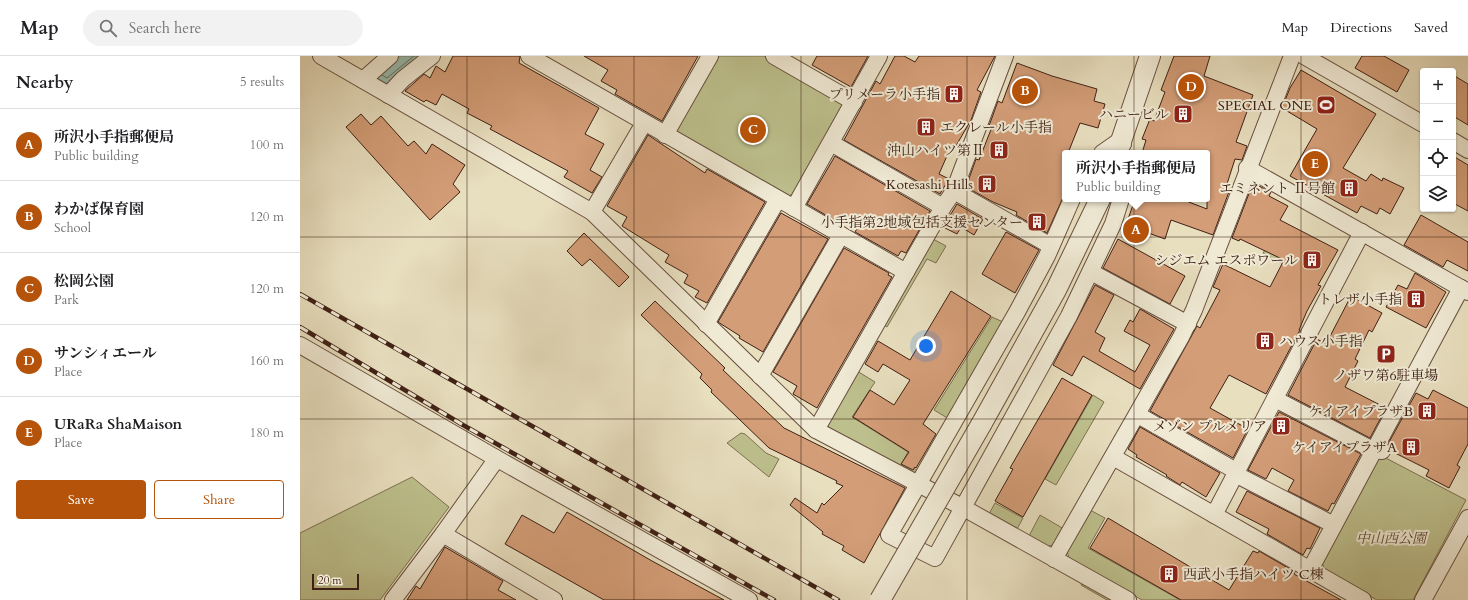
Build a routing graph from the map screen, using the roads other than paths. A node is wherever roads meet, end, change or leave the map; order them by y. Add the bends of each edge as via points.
1 (321, 56) edge
2 (390, 56) edge
3 (432, 56) edge
4 (529, 56) edge
5 (710, 56) edge
6 (774, 56) edge
7 (879, 56) edge
8 (1005, 56) edge
9 (1150, 56) edge
10 (1292, 56) edge
11 (1304, 56) edge
12 (363, 80) junction
13 (388, 95) junction
14 (854, 102) junction
15 (1420, 122) edge
16 (644, 123) junction
17 (665, 135) junction
18 (831, 143) junction
19 (1456, 143) edge
20 (1121, 148) edge
21 (1468, 150) edge
22 (1247, 168) junction
23 (954, 192) junction
24 (778, 199) junction
25 (1071, 202) edge
26 (1099, 202) edge
27 (1120, 202) edge
28 (943, 206) junction
29 (794, 208) junction
30 (592, 212) junction
31 (1362, 232) junction
32 (841, 235) junction
33 (1051, 246) junction
34 (906, 272) junction
35 (1091, 272) junction
36 (1464, 290) edge
37 (706, 324) junction
38 (1188, 324) junction
39 (300, 345) edge
40 (760, 376) junction
41 (1275, 399) junction
42 (1138, 415) junction
43 (816, 430) junction
44 (1378, 450) junction
45 (494, 457) junction
46 (1113, 457) junction
47 (1236, 472) junction
48 (919, 484) junction
49 (962, 507) junction
50 (1214, 515) junction
51 (1468, 517) edge
52 (1334, 525) junction
53 (443, 534) junction
54 (1054, 559) junction
55 (1310, 570) junction
56 (393, 600) edge
57 (554, 600) edge
58 (749, 600) edge
59 (880, 600) edge
60 (1128, 600) edge
61 (1363, 600) edge
62 (1423, 600) edge

1 - 12 street
2 - 12 street
3 - 13 street via 403,79
4 - 16 street
5 - 17 street
6 - 14 street
7 - 14 street
8 - 23 street
9 - 20 street
10 - 22 street
11 - 15 street
12 - 13 street
13 - 30 street
14 - 18 street
16 - 17 street
16 - 30 street
17 - 24 street
18 - 28 street
18 - 29 street
19 - 21 street
22 - 31 street
22 - 38 street
23 - 28 street
23 - 33 street
24 - 29 street
24 - 37 street
25 - 33 street
26 - 59 street, bridge via 1056,290
27 - 35 street via 1114,224
28 - 34 street
29 - 32 street
30 - 37 street
31 - 36 street
31 - 41 street
32 - 34 street
32 - 40 street
33 - 48 street via 1017,312
34 - 43 street
35 - 38 street
35 - 49 street via 1066,323
36 - 44 street
37 - 40 street
38 - 42 street
39 - 45 street
40 - 43 street
41 - 44 street
41 - 47 street
42 - 46 street
42 - 47 street
43 - 48 street
44 - 52 street
45 - 53 street via 493,464
45 - 58 street
46 - 50 street
46 - 54 street
47 - 50 street
47 - 52 street
48 - 49 street
48 - 49 street via 889,535 935,558
49 - 54 street
50 - 55 street
51 - 62 street
52 - 55 street
53 - 56 street
53 - 57 street
54 - 60 street
55 - 61 street

